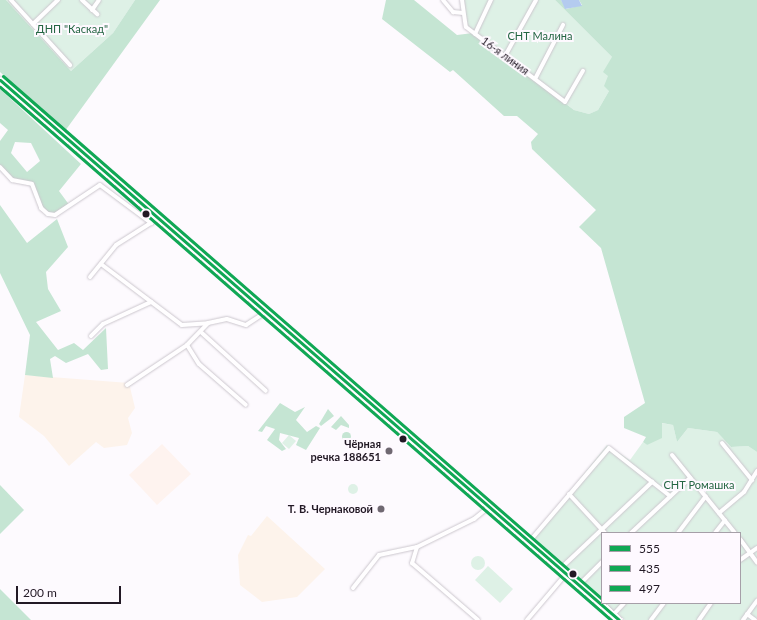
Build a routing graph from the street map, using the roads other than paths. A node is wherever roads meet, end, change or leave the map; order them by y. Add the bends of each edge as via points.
1 (11, 0) edge
2 (58, 0) edge
3 (82, 0) edge
4 (98, 0) edge
5 (443, 0) edge
6 (462, 0) edge
7 (492, 0) edge
8 (536, 0) edge
9 (92, 10) junction
10 (463, 13) junction
11 (97, 14) dead end
12 (33, 24) junction
13 (563, 25) dead end
14 (475, 34) junction
15 (505, 56) junction
16 (70, 65) dead end
17 (583, 71) dead end
18 (536, 79) junction
19 (0, 80) edge
20 (0, 167) edge
21 (158, 218) junction
22 (150, 224) junction
23 (101, 264) junction
24 (90, 277) dead end
25 (151, 302) junction
26 (266, 312) junction
27 (208, 323) junction
28 (202, 333) junction
29 (91, 336) dead end
30 (187, 345) junction
31 (127, 384) dead end
32 (266, 391) dead end
33 (246, 405) dead end
34 (722, 443) dead end
35 (672, 455) dead end
36 (757, 471) edge
37 (690, 478) junction
38 (752, 480) junction
39 (652, 482) junction
40 (569, 494) junction
41 (670, 496) junction
42 (706, 496) junction
43 (489, 507) junction
44 (719, 513) junction
45 (725, 520) junction
46 (600, 528) junction
47 (604, 532) edge
48 (632, 532) edge
49 (679, 532) edge
50 (716, 532) edge
51 (734, 532) edge
52 (741, 540) edge
53 (529, 542) junction
54 (417, 547) junction
55 (757, 548) edge
56 (750, 552) junction
57 (741, 559) edge
58 (757, 562) edge
59 (601, 563) edge
60 (560, 569) junction
61 (566, 574) junction
62 (579, 585) junction
63 (353, 588) dead end
64 (757, 601) edge
65 (623, 604) edge
66 (663, 604) edge
67 (710, 604) edge
68 (747, 614) junction
69 (613, 615) junction
70 (478, 620) edge
71 (527, 620) edge
72 (619, 620) edge
73 (651, 620) edge
74 (699, 620) edge
75 (743, 620) edge
76 (755, 620) edge

1 - 12 street
2 - 12 street
3 - 9 street
4 - 9 street
5 - 10 street via 453,12
6 - 10 street, 16-я линия
7 - 14 street
8 - 15 street
9 - 11 street
10 - 14 street, 16-я линия via 466,27
12 - 16 street
13 - 18 street
14 - 15 street, 16-я линия
15 - 18 street, 16-я линия
17 - 18 street, 16-я линия via 565,102
19 - 21 main road
20 - 22 street via 12,180 32,184 41,208 48,214 55,215 100,185
21 - 22 street
21 - 26 main road
22 - 23 street via 116,245
23 - 24 street
23 - 25 street
25 - 27 street via 182,324
25 - 29 street via 103,324
26 - 27 street via 246,324 227,319
26 - 43 main road
27 - 28 street
28 - 30 street
28 - 32 street
30 - 31 street
30 - 33 street via 199,364
34 - 38 street
35 - 37 street
36 - 38 street
37 - 41 street
37 - 42 street
38 - 44 street via 744,492
39 - 40 street via 609,448
39 - 41 street
39 - 46 street
40 - 46 street
40 - 53 street
41 - 48 street
42 - 44 street
42 - 49 street
43 - 53 main road
43 - 54 street via 474,519
44 - 45 street
45 - 50 street
45 - 51 street
46 - 47 street
46 - 60 street
52 - 56 street
53 - 60 main road
54 - 63 street via 379,555
54 - 70 street via 412,563
55 - 56 street
56 - 57 street
56 - 58 street
59 - 62 street
60 - 61 main road
61 - 62 main road
61 - 71 street
62 - 69 main road
64 - 68 street
65 - 69 street
66 - 73 street
67 - 74 street
68 - 75 street
68 - 76 street
69 - 72 main road

